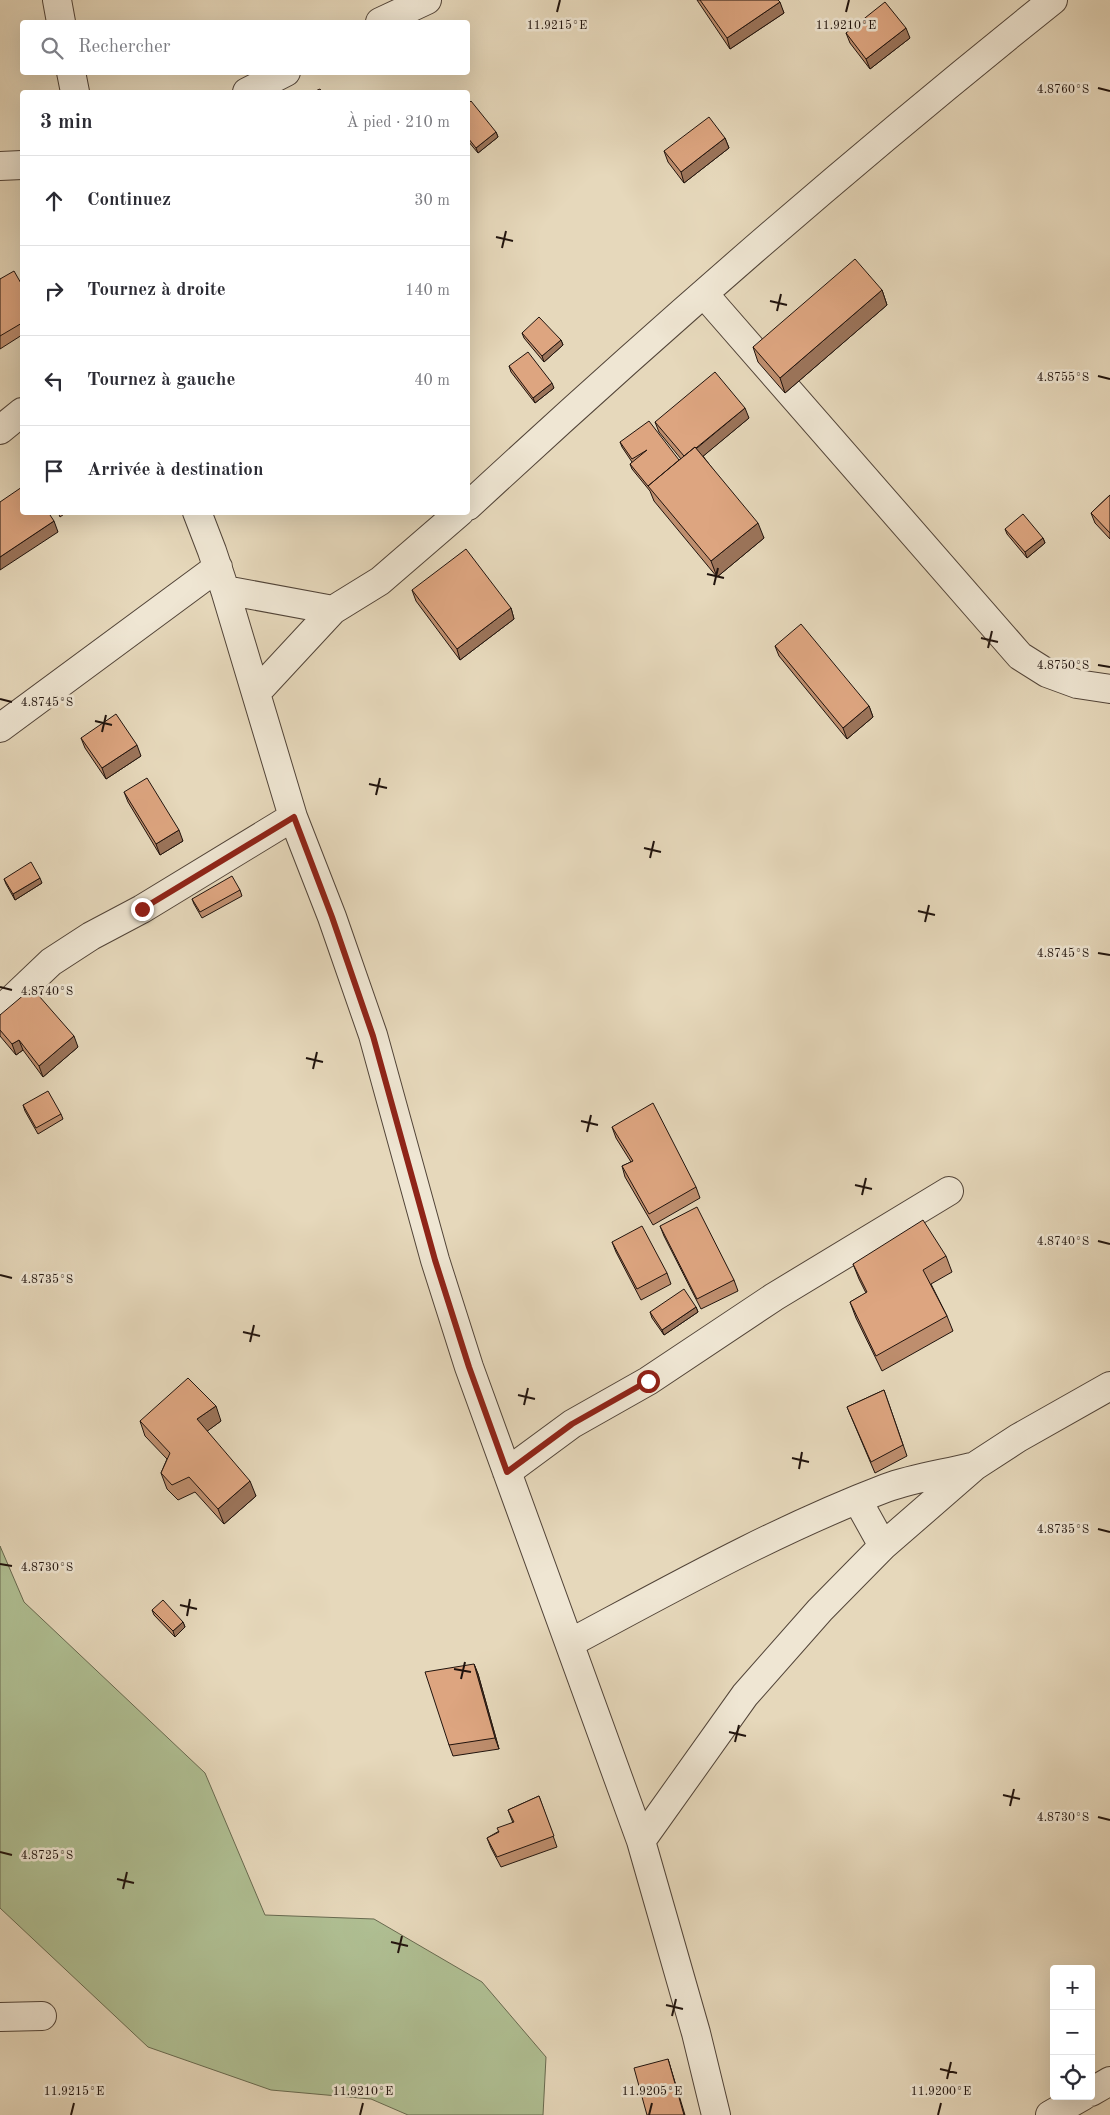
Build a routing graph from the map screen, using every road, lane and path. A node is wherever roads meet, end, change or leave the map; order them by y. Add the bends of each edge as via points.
1 (57, 0) edge
2 (426, 0) edge
3 (1053, 0) edge
4 (61, 20) edge
5 (384, 20) edge
6 (72, 75) edge
7 (280, 75) edge
8 (75, 90) edge
9 (251, 90) edge
10 (20, 165) edge
11 (0, 166) edge
12 (704, 294) junction
13 (20, 414) edge
14 (0, 430) edge
15 (470, 504) edge
16 (198, 515) edge
17 (457, 515) edge
18 (221, 579) junction
19 (333, 610) junction
20 (1110, 689) edge
21 (256, 693) junction
22 (0, 728) edge
23 (294, 817) junction
24 (0, 1008) edge
25 (949, 1191) dead end
26 (1110, 1386) edge
27 (975, 1466) junction
28 (507, 1472) junction
29 (858, 1501) junction
30 (883, 1546) junction
31 (570, 1643) junction
32 (641, 1841) junction
33 (42, 2016) dead end
34 (0, 2017) edge
35 (1110, 2081) edge
36 (1095, 2090) edge
37 (1076, 2100) edge
38 (716, 2115) edge
39 (1050, 2115) edge

1 - 4 street
2 - 5 street
3 - 12 street
6 - 8 street
7 - 9 street
10 - 11 street
12 - 15 street via 592,391
12 - 20 street via 1020,656 1047,674 1077,684
13 - 14 street
16 - 18 street
17 - 19 street via 380,581
18 - 19 street
18 - 21 street
18 - 22 street
19 - 21 street
21 - 23 street
23 - 24 street via 91,936 51,962
23 - 28 street via 373,1036 435,1260
25 - 28 street via 774,1297 648,1381 572,1424
26 - 27 street
27 - 29 street via 888,1487
27 - 30 street
28 - 31 street
29 - 30 street
29 - 31 street via 717,1565
30 - 32 street via 820,1610 745,1695
31 - 32 street
32 - 38 street
33 - 34 street
35 - 36 street
37 - 39 street

